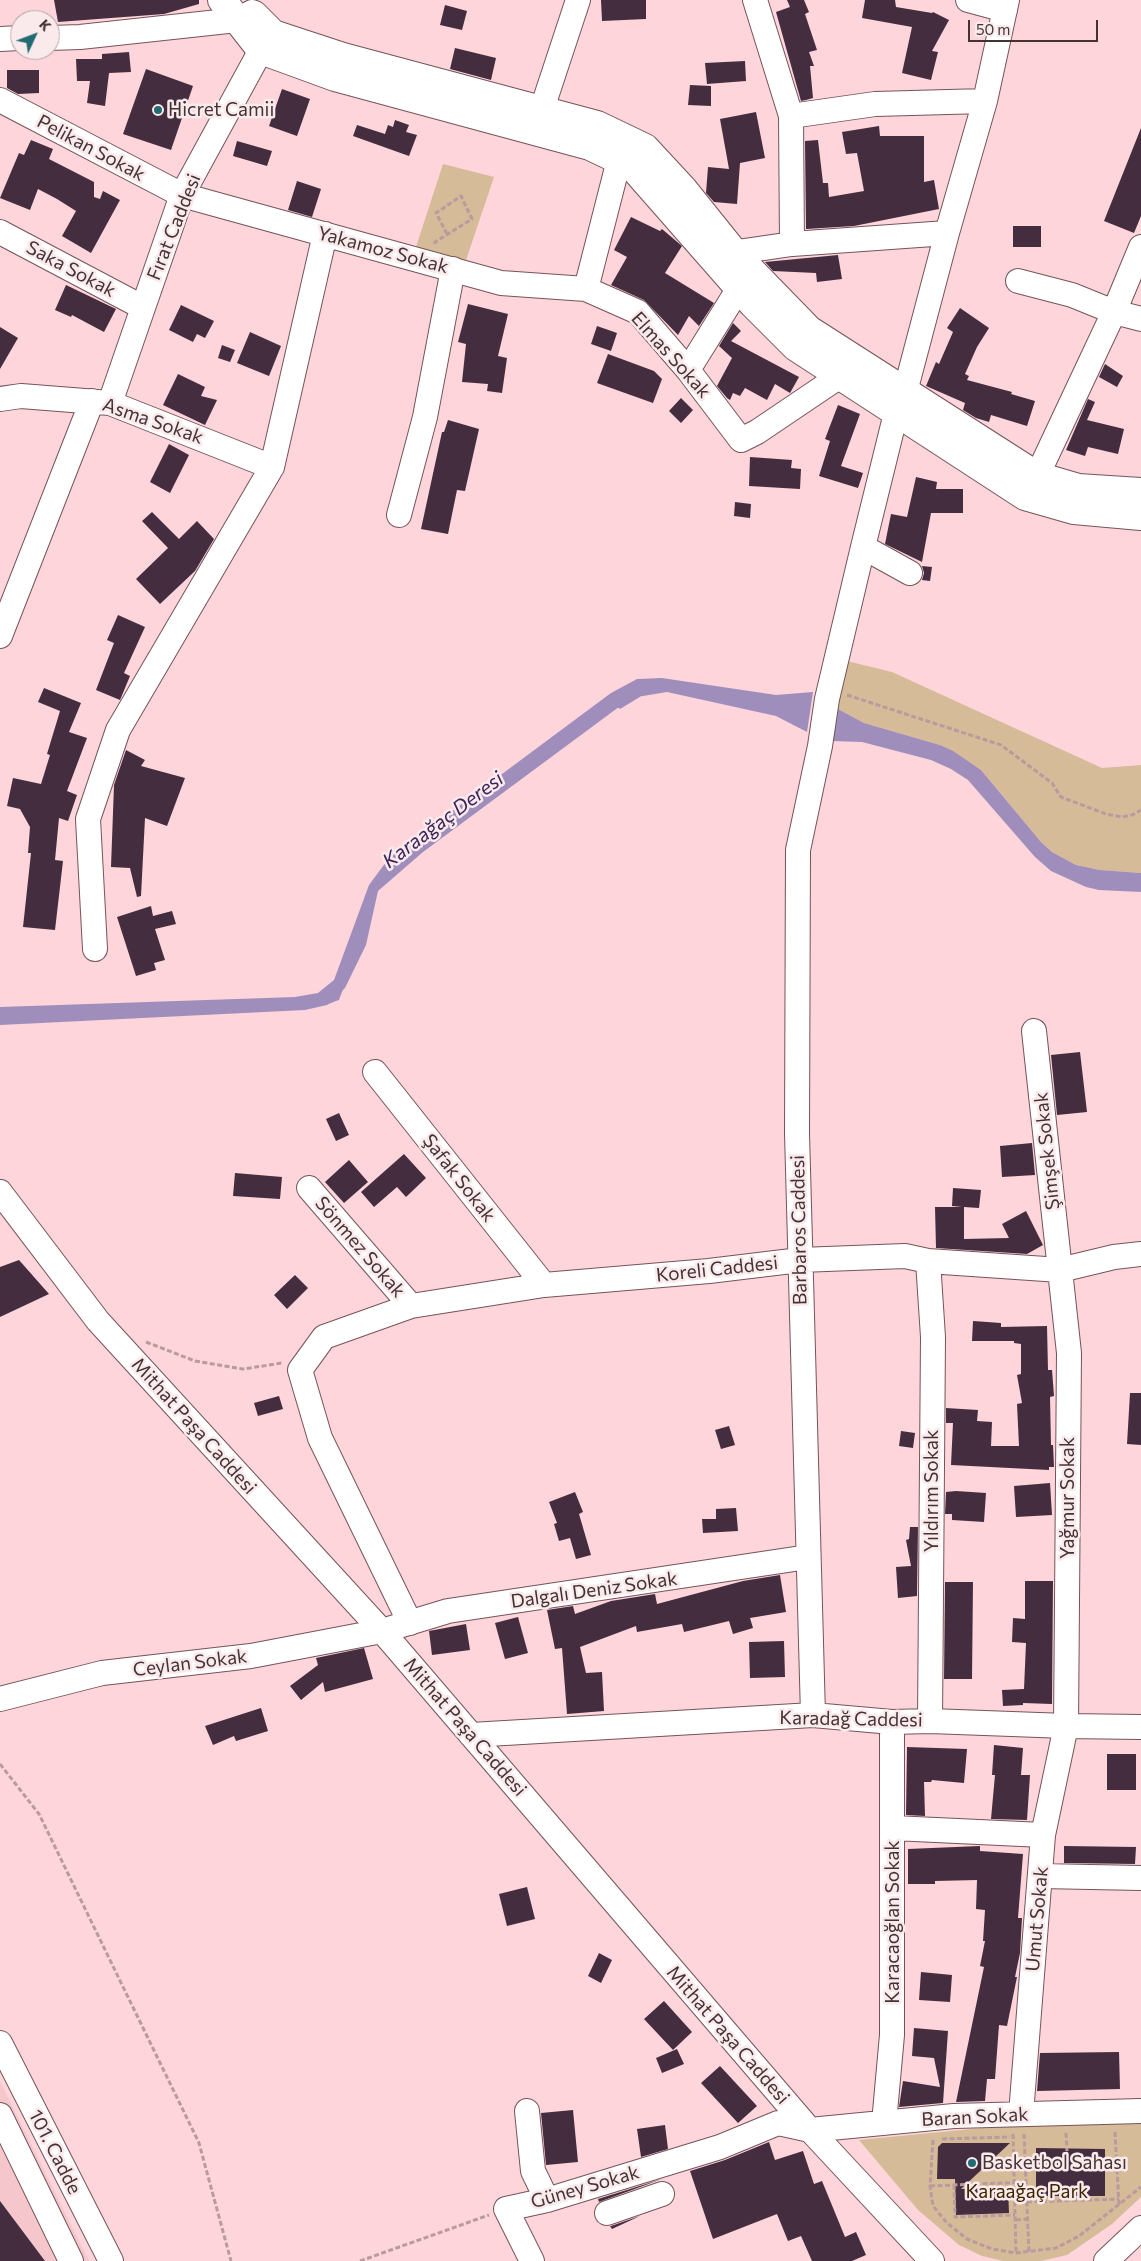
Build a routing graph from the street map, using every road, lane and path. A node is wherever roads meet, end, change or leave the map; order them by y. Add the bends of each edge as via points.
1 (578, 0) edge
2 (755, 0) edge
3 (968, 0) edge
4 (1006, 5) edge
5 (239, 8) edge
6 (60, 38) edge
7 (267, 42) junction
8 (0, 100) edge
9 (985, 101) junction
10 (541, 112) junction
11 (790, 116) junction
12 (618, 160) junction
13 (182, 195) junction
14 (0, 232) edge
15 (947, 233) junction
16 (325, 234) junction
17 (447, 234) junction
18 (792, 244) junction
19 (1141, 247) edge
20 (736, 255) junction
21 (444, 267) junction
22 (1018, 281) dead end
23 (738, 288) junction
24 (586, 289) junction
25 (142, 307) junction
26 (1114, 312) junction
27 (1141, 319) edge
28 (688, 370) junction
29 (840, 376) junction
30 (0, 382) edge
31 (11, 398) edge
32 (101, 402) junction
33 (901, 403) junction
34 (272, 467) junction
35 (1037, 476) junction
36 (1141, 492) edge
37 (399, 515) dead end
38 (1141, 516) edge
39 (863, 547) junction
40 (910, 574) dead end
41 (8, 592) edge
42 (0, 636) edge
43 (828, 694) junction
44 (1141, 810) edge
45 (94, 949) dead end
46 (1034, 1031) dead end
47 (375, 1072) dead end
48 (309, 1188) dead end
49 (0, 1192) edge
50 (1141, 1254) edge
51 (800, 1260) junction
52 (928, 1261) junction
53 (1060, 1270) junction
54 (544, 1285) junction
55 (411, 1306) junction
56 (143, 1341) dead end
57 (308, 1359) junction
58 (808, 1557) junction
59 (410, 1623) junction
60 (382, 1631) junction
61 (0, 1699) edge
62 (813, 1715) junction
63 (930, 1720) junction
64 (892, 1722) junction
65 (1066, 1726) junction
66 (1141, 1727) edge
67 (471, 1735) junction
68 (0, 1764) edge
69 (893, 1828) junction
70 (1044, 1835) junction
71 (1040, 1876) junction
72 (1141, 1878) edge
73 (0, 2043) edge
74 (527, 2111) dead end
75 (1141, 2111) edge
76 (0, 2115) edge
77 (884, 2123) junction
78 (1019, 2124) junction
79 (810, 2130) junction
80 (1114, 2131) dead end
81 (1066, 2133) dead end
82 (1014, 2136) junction
83 (1067, 2151) dead end
84 (611, 2180) junction
85 (1015, 2182) junction
86 (1026, 2182) junction
87 (954, 2185) junction
88 (930, 2186) junction
89 (1141, 2188) edge
90 (662, 2194) dead end
91 (1119, 2199) junction
92 (547, 2200) junction
93 (1027, 2202) junction
94 (1119, 2206) junction
95 (506, 2209) junction
96 (1015, 2215) junction
97 (1027, 2219) junction
98 (1016, 2220) junction
99 (1141, 2228) edge
100 (1016, 2253) junction
101 (1029, 2253) junction
102 (71, 2261) edge
103 (111, 2261) edge
104 (231, 2261) edge
105 (360, 2261) edge
106 (532, 2261) edge
107 (932, 2261) edge
108 (1106, 2261) edge

1 - 10 street
2 - 11 street
3 - 4 street
4 - 9 street, Barbaros Caddesi
5 - 6 street via 80,37
5 - 7 main road
7 - 10 main road via 343,57
7 - 12 main road via 335,77 590,146
7 - 13 street, Fırat Caddesi
8 - 13 street, Pelikan Sokak
9 - 11 street via 875,104
9 - 15 street, Barbaros Caddesi
10 - 20 main road via 597,125 645,148
11 - 18 street
12 - 23 main road via 632,166 649,184
12 - 24 street
13 - 16 street, Yakamoz Sokak
13 - 25 street, Fırat Caddesi
14 - 25 street, Saka Sokak
15 - 18 street
15 - 33 street, Barbaros Caddesi
16 - 21 street, Yakamoz Sokak
16 - 34 street
17 - 17 path via 472,219 461,196 436,213
17 - 21 path via 435,242
18 - 20 street
19 - 26 street
20 - 33 main road via 809,330
21 - 24 street, Yakamoz Sokak via 501,282
21 - 37 street via 425,417
22 - 26 street via 1072,295
23 - 28 street
23 - 29 main road via 796,347
24 - 28 street, Elmas Sokak via 638,312
25 - 32 street, Fırat Caddesi
26 - 27 street
26 - 35 street
28 - 29 street, Elmas Sokak via 741,440
29 - 33 main road
30 - 31 street
31 - 32 street, Asma Sokak
32 - 34 street, Asma Sokak
32 - 41 street, Fırat Caddesi
33 - 35 main road
33 - 38 main road via 1025,496 1074,510
33 - 39 street, Barbaros Caddesi
34 - 45 street via 118,730 88,819
35 - 36 main road via 1078,488
39 - 40 street
39 - 43 street, Barbaros Caddesi
41 - 42 street, Fırat Caddesi
43 - 44 path via 1000,745 1052,783 1062,797 1106,814 1122,817
43 - 51 street, Barbaros Caddesi via 798,850
46 - 53 street, Şimşek Sokak
47 - 54 street, Şafak Sokak
48 - 55 street, Sönmez Sokak
49 - 60 street, Mithat Paşa Caddesi via 98,1321
50 - 53 street, Koreli Caddesi
51 - 52 street, Koreli Caddesi via 905,1256
51 - 54 street, Koreli Caddesi
51 - 58 street, Barbaros Caddesi
52 - 53 street, Koreli Caddesi
52 - 63 street, Yıldırım Sokak via 933,1337
53 - 65 street, Yağmur Sokak via 1068,1353
54 - 55 street, Koreli Caddesi
55 - 57 street, Koreli Caddesi via 324,1337
56 - 57 path via 195,1362 243,1369
57 - 59 street via 300,1370 320,1438
58 - 59 street, Dalgalı Deniz Sokak via 448,1611
58 - 62 street, Barbaros Caddesi
59 - 60 street, Dalgalı Deniz Sokak
60 - 61 street, Ceylan Sokak via 251,1656 102,1673
60 - 67 street, Mithat Paşa Caddesi
62 - 64 street, Karadağ Caddesi
62 - 67 street, Karadağ Caddesi
63 - 64 street, Karadağ Caddesi
63 - 65 street, Karadağ Caddesi
64 - 69 street, Karacaoğlan Sokak
65 - 66 street, Karadağ Caddesi
65 - 70 street, Umut Sokak
67 - 79 street, Mithat Paşa Caddesi
68 - 104 path via 39,1814 199,2143
69 - 70 street
69 - 77 street, Karacaoğlan Sokak via 892,2035
70 - 71 street, Umut Sokak
71 - 72 street
71 - 78 street, Umut Sokak
73 - 103 street, 101. Cadde
74 - 92 street via 533,2171
75 - 78 street, Baran Sokak
76 - 102 street
77 - 78 street, Baran Sokak via 954,2116
77 - 79 street, Baran Sokak
78 - 82 path
78 - 86 path
79 - 84 street, Güney Sokak via 778,2123 720,2147
79 - 107 street, Mithat Paşa Caddesi
80 - 91 path
81 - 83 path
82 - 85 path
82 - 88 path via 932,2140
84 - 90 street via 614,2211
84 - 92 street, Güney Sokak
85 - 86 path
85 - 87 path
85 - 96 path
86 - 93 path
87 - 88 path
87 - 96 path via 955,2217
88 - 100 path via 933,2206 967,2239 992,2249
89 - 94 path
91 - 93 path
91 - 94 path
92 - 95 street, Güney Sokak
93 - 97 path
94 - 101 path via 1068,2243
95 - 105 path, Güney Sokak
95 - 106 street
96 - 98 path
97 - 98 path
97 - 101 path
98 - 100 path
99 - 108 street
100 - 101 path

